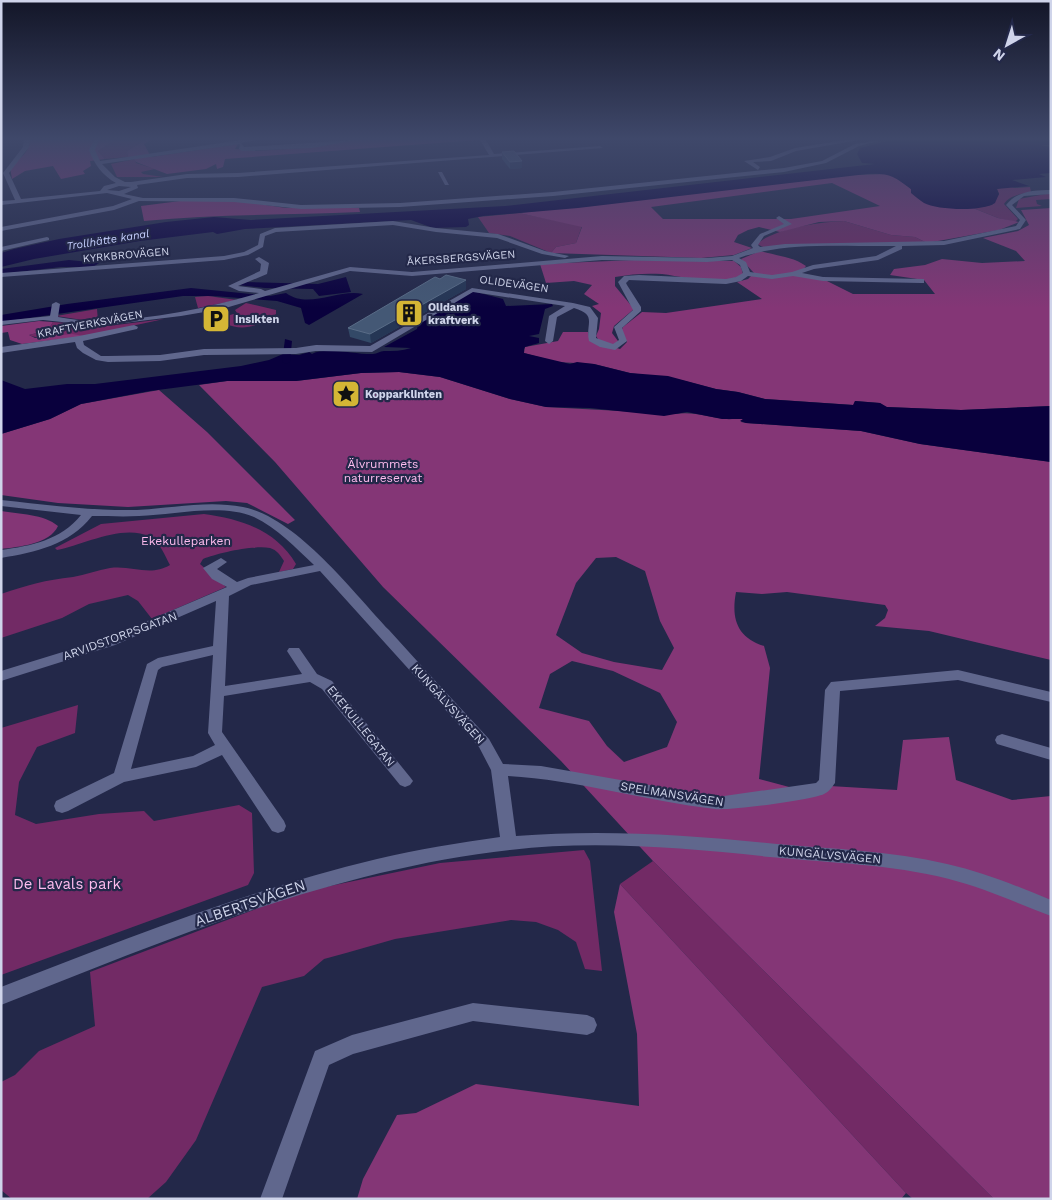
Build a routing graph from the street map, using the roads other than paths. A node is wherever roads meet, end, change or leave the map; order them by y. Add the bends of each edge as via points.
1 (87, 196) edge
2 (130, 196) edge
3 (521, 196) edge
4 (1020, 196) edge
5 (1, 198) edge
6 (18, 198) junction
7 (136, 200) junction
8 (1, 203) edge
9 (73, 203) junction
10 (779, 218) dead end
11 (1, 229) edge
12 (47, 239) dead end
13 (898, 244) junction
14 (261, 246) junction
15 (2, 247) edge
16 (758, 249) junction
17 (224, 258) junction
18 (602, 258) junction
19 (733, 258) junction
20 (259, 259) junction
21 (747, 274) junction
22 (793, 274) junction
23 (1, 275) edge
24 (922, 281) dead end
25 (266, 293) junction
26 (56, 304) dead end
27 (573, 305) junction
28 (181, 314) junction
29 (54, 318) junction
30 (1, 323) edge
31 (79, 339) junction
32 (549, 341) dead end
33 (1, 350) edge
34 (1, 503) edge
35 (89, 513) junction
36 (1, 554) edge
37 (222, 562) dead end
38 (323, 567) junction
39 (236, 587) junction
40 (223, 594) junction
41 (220, 649) junction
42 (294, 651) dead end
43 (1, 676) edge
44 (312, 677) junction
45 (217, 692) junction
46 (1051, 697) edge
47 (1002, 740) dead end
48 (224, 748) junction
49 (1051, 754) edge
50 (499, 770) junction
51 (121, 777) junction
52 (405, 781) dead end
53 (62, 806) dead end
54 (278, 826) dead end
55 (509, 843) junction
56 (1051, 908) edge
57 (1, 996) edge
58 (587, 1025) dead end
59 (271, 1199) edge

1 - 9 street
2 - 7 street
3 - 7 street via 354,207 295,207 221,199
4 - 13 street, ÅKERSBERGSVÄGEN via 1009,205 1023,223 1014,229 944,243
5 - 6 street
6 - 8 street
6 - 9 street
7 - 9 street via 114,208
9 - 11 street
10 - 16 street via 789,224 759,238 754,245
12 - 15 street
13 - 16 street, ÅKERSBERGSVÄGEN
13 - 22 street via 900,248 878,258 812,267
14 - 17 street, KYRKBROVÄGEN via 246,254
14 - 18 street, KYRKBROVÄGEN via 262,235 282,228 393,223 498,236 544,253
14 - 20 street
16 - 19 street, ÅKERSBERGSVÄGEN
17 - 20 street, KYRKBROVÄGEN
17 - 23 street, KYRKBROVÄGEN
18 - 19 street, ÅKERSBERGSVÄGEN
18 - 25 street, ÅKERSBERGSVÄGEN via 426,273 398,274 362,268
19 - 21 street via 743,264
20 - 25 street via 265,263 264,272 232,286
21 - 22 street via 772,277
21 - 27 street, OLIDEVÄGEN via 734,281 718,282 658,276 627,278 623,285 637,307 618,327 623,341 615,347 594,341 591,335 593,314
22 - 24 street via 823,279
25 - 28 street, ÅKERSBERGSVÄGEN
26 - 29 street
27 - 31 street, OLIDEVÄGEN via 481,289 469,291 375,348 204,352 108,359 86,352
27 - 32 street via 553,316
28 - 29 street, ÅKERSBERGSVÄGEN via 99,324
28 - 31 street, KRAFTVERKSVÄGEN via 168,320
29 - 30 street, ÅKERSBERGSVÄGEN
31 - 33 street, KRAFTVERKSVÄGEN
34 - 35 street, KUNGÄLVSVÄGEN
35 - 36 street via 75,530 53,543
35 - 38 street, KUNGÄLVSVÄGEN via 210,507 242,510 274,524
37 - 39 street via 209,568 216,576
38 - 39 street, ARVIDSTORPSGATAN
38 - 50 street, KUNGÄLVSVÄGEN via 484,744
39 - 40 street, ARVIDSTORPSGATAN
40 - 41 street
40 - 43 street, ARVIDSTORPSGATAN via 110,642
41 - 45 street
41 - 51 street via 152,667
42 - 44 street, EKEKULLEGATAN
44 - 45 street
44 - 52 street, EKEKULLEGATAN via 328,684
45 - 48 street via 215,733
46 - 50 street, SPELMANSVÄGEN via 958,675 836,686 832,690 827,783 820,788 737,802 717,803 541,772
47 - 49 street
48 - 51 street via 196,761
48 - 54 street
50 - 55 street, KUNGÄLVSVÄGEN
51 - 53 street
55 - 56 street, KUNGÄLVSVÄGEN via 593,839 743,847 892,861 935,868 1001,887
55 - 57 street, ALBERTSVÄGEN via 318,880 209,916
58 - 59 street via 473,1012 352,1045 322,1058

